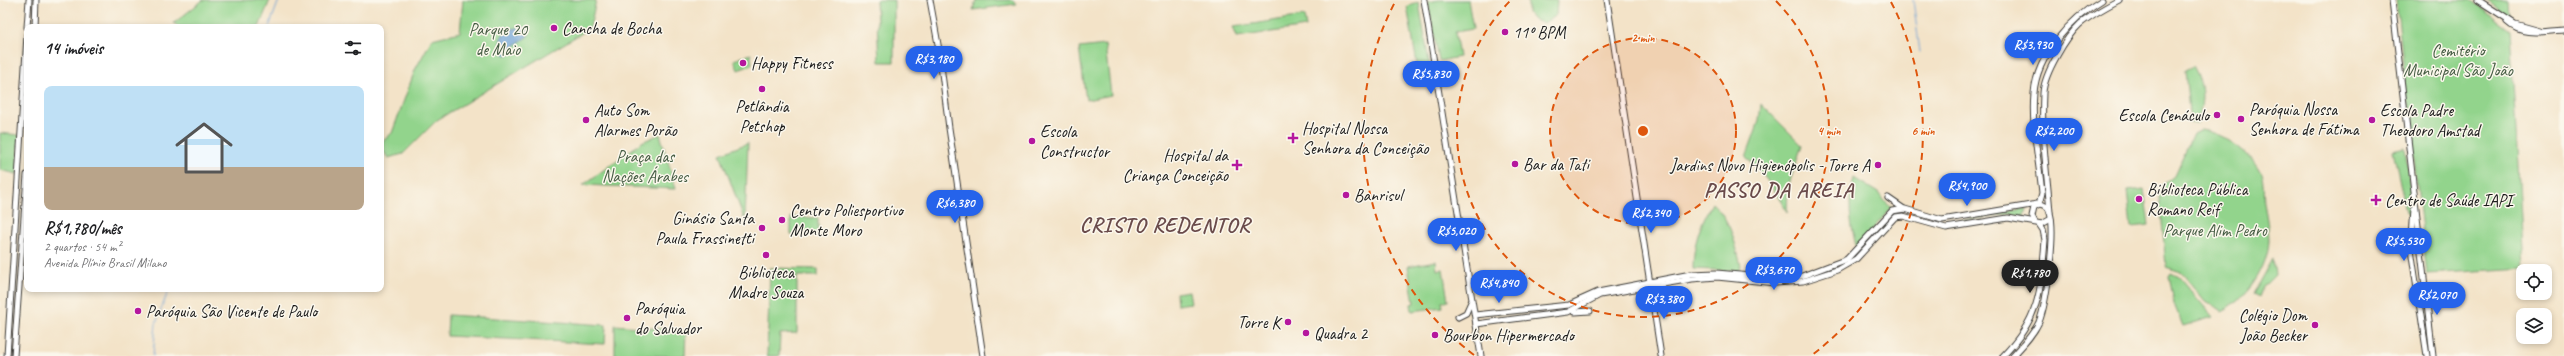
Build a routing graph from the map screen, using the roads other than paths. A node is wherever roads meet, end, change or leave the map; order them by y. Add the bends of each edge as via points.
1 (29, 0) edge
2 (36, 0) edge
3 (930, 0) edge
4 (1424, 0) edge
5 (1606, 0) edge
6 (2102, 0) edge
7 (2119, 0) edge
8 (2392, 0) edge
9 (2478, 0) edge
10 (27, 24) edge
11 (35, 24) edge
12 (2564, 30) edge
13 (24, 83) edge
14 (2043, 92) junction
15 (2034, 93) junction
16 (2414, 190) junction
17 (1888, 198) dead end
18 (2038, 204) junction
19 (1905, 209) junction
20 (2050, 212) junction
21 (24, 217) edge
22 (2418, 217) junction
23 (2050, 219) junction
24 (2037, 223) junction
25 (2410, 241) junction
26 (1650, 284) junction
27 (1472, 299) junction
28 (1590, 311) dead end
29 (1568, 312) junction
30 (1475, 315) junction
31 (1458, 317) dead end
32 (1476, 324) junction
33 (7, 356) edge
34 (14, 356) edge
35 (983, 356) edge
36 (1480, 356) edge
37 (1661, 356) edge
38 (2003, 356) edge
39 (2013, 356) edge
40 (2427, 356) edge
41 (2433, 356) edge

1 - 10 main road
2 - 11 main road
3 - 35 main road via 940,50
4 - 27 main road
5 - 26 main road
6 - 15 main road via 2076,17 2053,45
7 - 14 main road via 2074,30 2054,62
8 - 16 main road
9 - 12 main road via 2521,27 2540,31
13 - 33 main road
14 - 15 main road
14 - 20 main road
15 - 18 main road via 2042,193
16 - 22 main road
16 - 25 main road
17 - 19 main road
18 - 19 main road via 1942,220
18 - 20 main road via 2045,205
18 - 24 main road via 2032,213
19 - 26 main road via 1889,214 1847,258 1802,276 1776,278 1716,272 1691,274
20 - 23 main road
21 - 34 main road
22 - 25 main road
22 - 41 main road
23 - 24 main road via 2045,224
23 - 39 main road via 2049,277 2045,306 2028,340
24 - 26 main road via 2008,218 1946,228 1900,216 1893,218 1856,259 1803,280 1776,283 1710,277
24 - 38 main road via 2043,230 2045,240 2038,303 2020,338
25 - 40 main road
26 - 29 main road via 1600,295
26 - 30 main road via 1592,294 1569,306
26 - 37 main road
27 - 30 main road
27 - 31 main road via 1466,313
28 - 29 main road
29 - 32 main road
30 - 32 main road
32 - 36 main road

